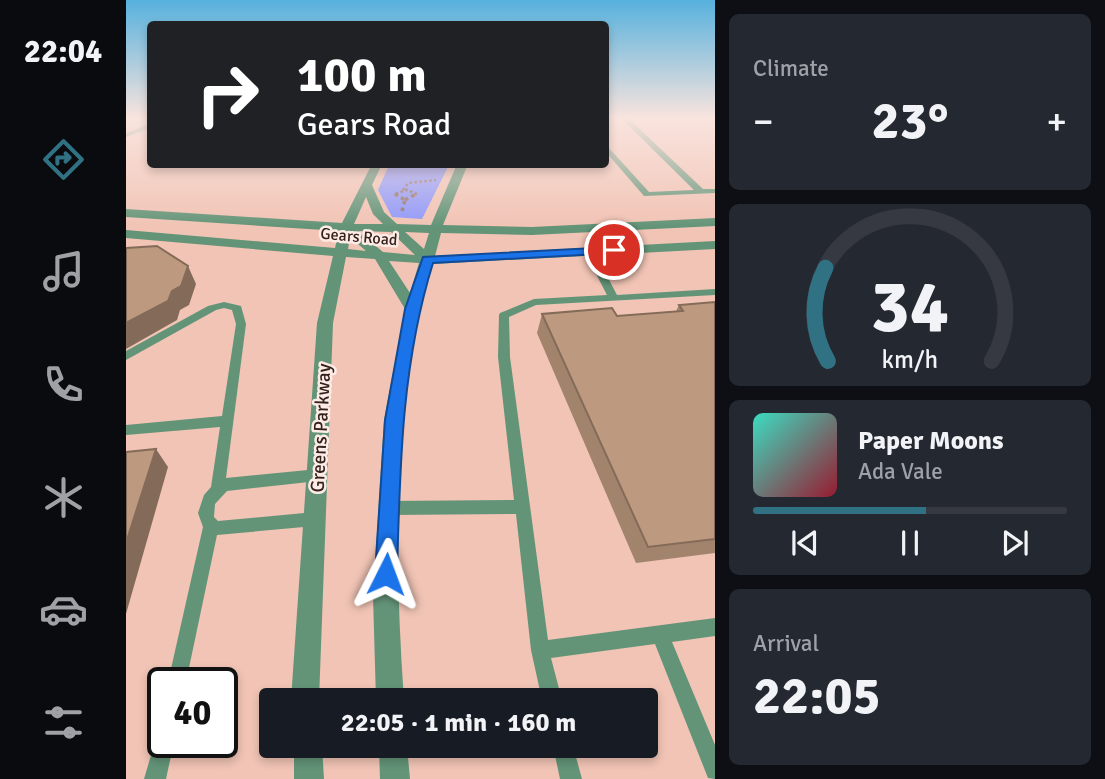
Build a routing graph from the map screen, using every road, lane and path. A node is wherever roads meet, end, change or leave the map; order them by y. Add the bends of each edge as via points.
1 (612, 154) edge
2 (662, 154) edge
3 (375, 168) edge
4 (461, 168) edge
5 (440, 179) dead end
6 (366, 184) junction
7 (402, 190) junction
8 (715, 191) edge
9 (701, 192) junction
10 (405, 200) junction
11 (126, 213) edge
12 (715, 222) edge
13 (397, 223) junction
14 (346, 227) junction
15 (436, 229) junction
16 (126, 234) edge
17 (715, 245) edge
18 (589, 251) junction
19 (340, 252) junction
20 (380, 256) junction
21 (428, 260) junction
22 (715, 292) edge
23 (614, 298) junction
24 (412, 309) junction
25 (126, 356) edge
26 (228, 421) junction
27 (126, 430) edge
28 (318, 475) junction
29 (218, 488) junction
30 (522, 507) junction
31 (389, 508) junction
32 (315, 519) junction
33 (211, 526) junction
34 (715, 627) edge
35 (660, 635) junction
36 (540, 650) junction
37 (180, 667) edge
38 (306, 688) edge
39 (389, 688) edge
40 (549, 688) edge
41 (160, 758) edge
42 (306, 758) edge
43 (394, 758) edge
44 (566, 758) edge
45 (715, 771) edge
46 (305, 778) edge
47 (155, 779) edge
48 (395, 779) edge
49 (571, 779) edge

1 - 9 lane via 647,194
2 - 9 lane
3 - 6 street, Greens Parkway
4 - 15 street
5 - 7 path via 408,183
6 - 13 street via 379,214
6 - 14 street, Greens Parkway
7 - 10 path via 394,194
7 - 10 path via 417,194
8 - 9 lane
10 - 13 path
11 - 14 street, Gears Road
12 - 15 street, Gears Road via 532,231
13 - 14 street, Gears Road
13 - 15 street, Gears Road
13 - 21 street
14 - 19 street, Greens Parkway
14 - 20 street
15 - 21 street
16 - 19 street, Gears Road
17 - 18 street, Gears Road
18 - 21 street, Gears Road
18 - 23 lane
19 - 20 street, Gears Road
19 - 28 street, Greens Parkway via 324,323
20 - 21 street, Gears Road
20 - 24 street
21 - 24 street
22 - 23 lane
23 - 30 lane via 534,302 504,315 504,356
24 - 31 street via 393,420
25 - 26 lane via 212,308 237,308 242,324
26 - 27 lane
26 - 29 lane
28 - 29 lane
28 - 32 street, Greens Parkway
29 - 33 lane via 206,505
30 - 31 lane
30 - 36 lane
31 - 39 street via 385,596
32 - 33 lane
32 - 38 street, Greens Parkway
33 - 37 lane
34 - 35 lane
35 - 36 lane
35 - 45 lane
36 - 40 lane
41 - 47 lane
42 - 46 street
43 - 48 street
44 - 49 lane

